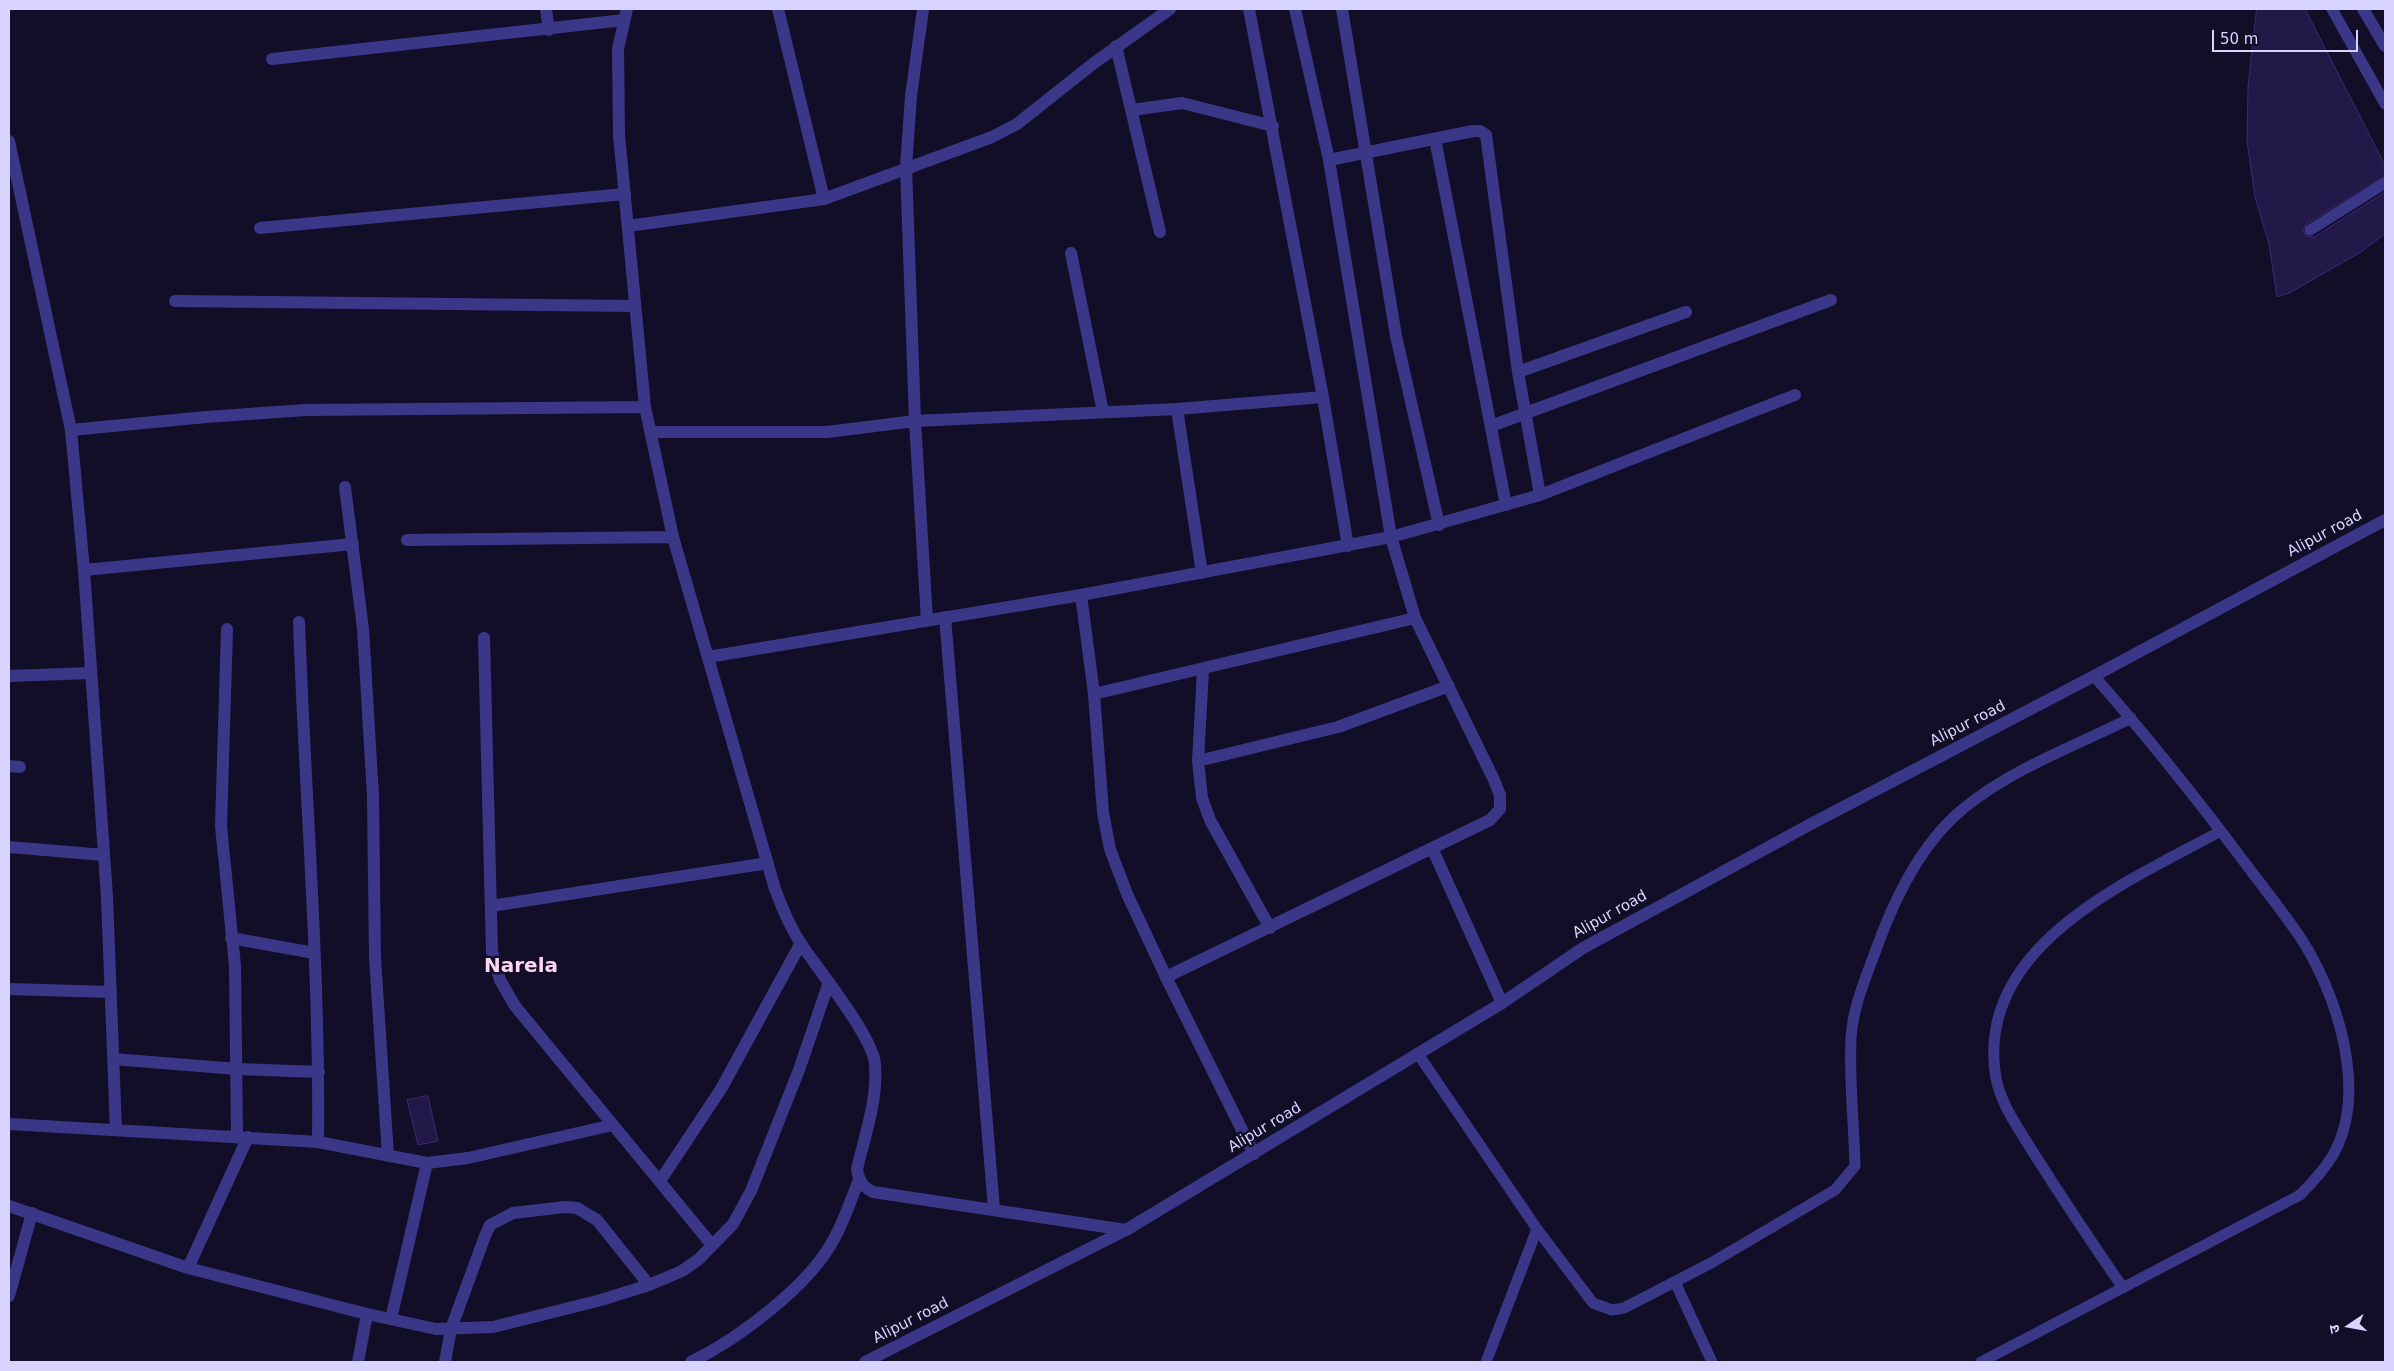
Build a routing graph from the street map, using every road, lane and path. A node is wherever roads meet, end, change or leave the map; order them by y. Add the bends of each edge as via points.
1 (546, 9) edge
2 (778, 9) edge
3 (923, 9) edge
4 (1170, 9) edge
5 (1249, 9) edge
6 (1295, 9) edge
7 (1342, 9) edge
8 (2332, 9) edge
9 (2363, 9) edge
10 (626, 14) edge
11 (549, 30) junction
12 (1116, 46) junction
13 (2385, 46) edge
14 (272, 59) dead end
15 (2385, 104) edge
16 (1132, 110) junction
17 (1273, 126) junction
18 (1435, 139) junction
19 (9, 141) edge
20 (1367, 151) junction
21 (1329, 160) junction
22 (906, 167) junction
23 (2385, 183) edge
24 (625, 194) junction
25 (824, 199) junction
26 (628, 226) junction
27 (260, 228) dead end
28 (2310, 230) dead end
29 (1160, 232) dead end
30 (1071, 253) dead end
31 (1831, 300) dead end
32 (175, 301) dead end
33 (635, 306) junction
34 (1686, 312) dead end
35 (1518, 372) junction
36 (1795, 394) dead end
37 (1323, 397) junction
38 (645, 407) junction
39 (1177, 409) junction
40 (1103, 412) junction
41 (1525, 412) junction
42 (914, 421) junction
43 (1490, 426) junction
44 (71, 430) junction
45 (651, 432) junction
46 (345, 488) dead end
47 (1540, 495) junction
48 (1506, 505) junction
49 (2385, 520) edge
50 (1439, 524) junction
51 (673, 537) junction
52 (1392, 537) junction
53 (407, 540) dead end
54 (353, 544) junction
55 (1348, 546) junction
56 (84, 570) junction
57 (1202, 573) junction
58 (1081, 595) junction
59 (945, 617) junction
60 (1415, 618) junction
61 (926, 620) junction
62 (299, 622) dead end
63 (227, 629) dead end
64 (484, 638) dead end
65 (708, 657) junction
66 (1203, 670) junction
67 (91, 673) junction
68 (9, 676) edge
69 (2094, 676) junction
70 (1449, 686) junction
71 (1094, 694) junction
72 (2131, 718) junction
73 (1198, 760) junction
74 (2221, 831) junction
75 (9, 847) edge
76 (1432, 848) junction
77 (104, 855) junction
78 (768, 863) junction
79 (491, 906) junction
80 (1270, 928) junction
81 (231, 938) junction
82 (801, 943) junction
83 (314, 953) junction
84 (1166, 977) junction
85 (829, 982) junction
86 (9, 989) edge
87 (111, 992) junction
88 (1502, 1003) junction
89 (1418, 1054) junction
90 (113, 1060) junction
91 (237, 1069) junction
92 (319, 1072) junction
93 (9, 1124) edge
94 (613, 1125) junction
95 (116, 1130) junction
96 (243, 1137) junction
97 (318, 1142) junction
98 (1254, 1154) junction
99 (388, 1156) junction
100 (427, 1163) junction
101 (859, 1180) junction
102 (660, 1181) junction
103 (9, 1206) edge
104 (994, 1209) junction
105 (32, 1213) junction
106 (1126, 1230) junction
107 (1537, 1230) junction
108 (712, 1245) junction
109 (188, 1268) junction
110 (1675, 1282) junction
111 (649, 1285) junction
112 (2123, 1288) junction
113 (9, 1296) edge
114 (367, 1314) junction
115 (392, 1318) junction
116 (451, 1329) junction
117 (358, 1362) edge
118 (445, 1362) edge
119 (691, 1362) edge
120 (865, 1362) edge
121 (1486, 1362) edge
122 (1712, 1362) edge
123 (1981, 1362) edge

1 - 11 street
2 - 25 street
3 - 22 street via 911,96
4 - 12 street
5 - 17 street
6 - 21 street
7 - 20 street
8 - 15 lane
9 - 13 street
10 - 11 street
10 - 24 street via 618,49 616,80
11 - 14 street
12 - 16 street
12 - 22 street via 1006,130
16 - 17 street via 1182,103
16 - 29 street
17 - 37 street
18 - 20 street
18 - 35 street via 1480,131 1486,135
18 - 43 street
19 - 44 street
20 - 21 street
20 - 50 street via 1396,336
21 - 52 street
22 - 25 street
22 - 42 street
23 - 28 lane
24 - 26 street
24 - 27 street
25 - 26 street
26 - 33 street
30 - 40 street
31 - 41 street
32 - 33 street
33 - 38 street
34 - 35 street
35 - 41 street
36 - 47 street
37 - 39 street
37 - 55 street
38 - 44 street via 306,410
38 - 45 street
39 - 40 street
39 - 57 street
40 - 42 street
41 - 43 street
41 - 47 street
42 - 45 street via 827,432
42 - 61 street
43 - 48 street
44 - 56 street
45 - 51 street
46 - 54 street
47 - 48 street
48 - 50 street
49 - 69 street, Alipur road
50 - 52 street
51 - 53 street
51 - 65 street
52 - 55 street
52 - 60 street
54 - 56 street
54 - 99 street via 363,629 373,796 375,958
55 - 57 street
56 - 67 street
57 - 58 street
58 - 59 street
58 - 71 street
59 - 61 street
59 - 104 street
60 - 66 street
60 - 70 street
61 - 65 street
62 - 83 street
63 - 81 street via 221,826
64 - 79 street
65 - 78 street
66 - 71 street
66 - 73 street
67 - 68 street
67 - 77 street
69 - 72 lane
69 - 88 street, Alipur road via 1583,948
70 - 73 street via 1338,727
70 - 76 street via 1494,780 1500,795 1500,809 1490,820
71 - 84 street via 1103,813 1110,849
72 - 74 lane
72 - 110 lane via 1996,786 1964,808 1936,837 1908,876 1888,917 1856,1004 1851,1037 1855,1166 1835,1190
73 - 80 street via 1202,798 1210,820
74 - 112 lane via 2106,895 2070,920 2044,942 2015,978 1999,1012 1994,1040 1996,1079 2008,1111
74 - 112 lane via 2300,938 2319,971 2336,1008 2348,1072 2349,1104 2334,1154 2300,1195
75 - 77 street
76 - 80 street
76 - 88 street
77 - 87 street
78 - 79 street
78 - 82 street via 784,914
79 - 94 street via 492,952 500,980 515,1006
80 - 84 street
81 - 83 street
81 - 91 street
82 - 85 street
82 - 102 street via 721,1089
83 - 92 street
84 - 98 street
85 - 101 street via 875,1061 875,1088 857,1169
85 - 108 street via 799,1070 750,1191 733,1224
86 - 87 street
87 - 90 street
88 - 89 street, Alipur road
89 - 98 street, Alipur road
89 - 107 lane
90 - 91 street
90 - 95 street
91 - 92 street
91 - 96 street
92 - 97 street
93 - 95 street
94 - 100 street via 468,1158
94 - 102 street
95 - 96 street
96 - 97 street
96 - 109 street
97 - 99 street
98 - 106 street, Alipur road
99 - 100 street
100 - 115 street
101 - 104 street via 872,1192
101 - 119 street via 835,1238 792,1292 733,1336
102 - 108 street
103 - 105 street
104 - 106 street
105 - 109 street
105 - 113 street
106 - 120 street, Alipur road
107 - 110 lane via 1593,1304 1612,1310 1624,1308
107 - 121 lane
108 - 111 street via 682,1271
109 - 114 street
110 - 122 lane
111 - 116 street via 494,1327
111 - 116 street via 587,1212 565,1207 514,1214 490,1224
112 - 123 lane
114 - 115 street
114 - 117 street
115 - 116 street via 436,1329
116 - 118 street

